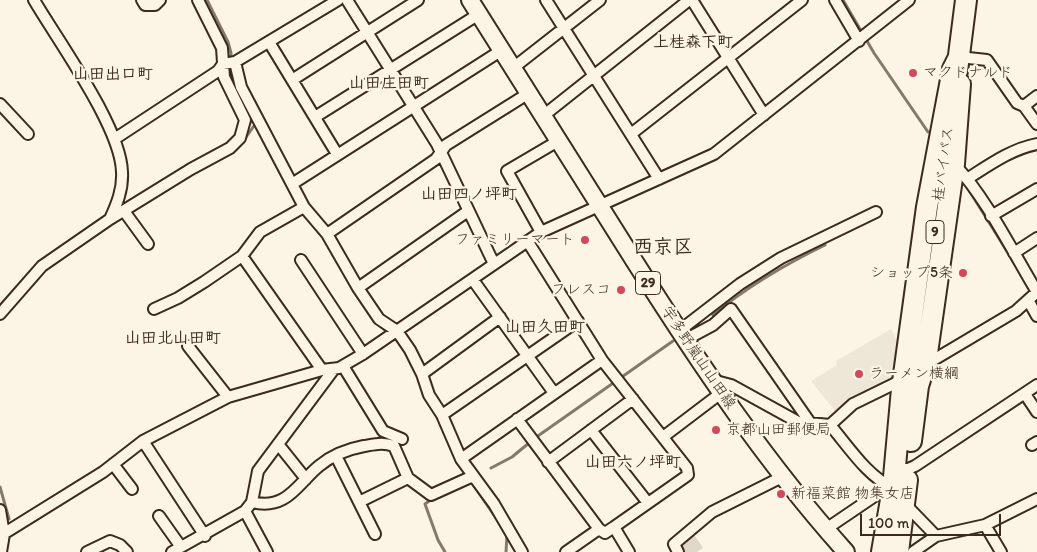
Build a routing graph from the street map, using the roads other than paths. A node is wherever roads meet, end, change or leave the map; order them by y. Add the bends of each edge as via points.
1 (34, 0) edge
2 (142, 0) edge
3 (160, 0) edge
4 (198, 0) edge
5 (338, 0) edge
6 (347, 0) edge
7 (418, 0) edge
8 (546, 0) edge
9 (600, 0) edge
10 (691, 0) edge
11 (802, 0) edge
12 (835, 0) edge
13 (909, 0) edge
14 (966, 0) edge
15 (474, 7) edge
16 (564, 28) junction
17 (368, 32) junction
18 (859, 40) junction
19 (269, 42) junction
20 (502, 50) junction
21 (958, 57) junction
22 (728, 58) junction
23 (235, 62) junction
24 (223, 64) junction
25 (513, 68) junction
26 (391, 69) junction
27 (594, 75) junction
28 (292, 80) junction
29 (529, 94) junction
30 (1037, 96) edge
31 (0, 104) edge
32 (414, 106) junction
33 (1024, 106) junction
34 (764, 115) junction
35 (543, 116) junction
36 (315, 117) junction
37 (1037, 124) edge
38 (28, 134) dead end
39 (631, 134) junction
40 (116, 138) junction
41 (558, 141) junction
42 (1037, 144) edge
43 (441, 152) junction
44 (337, 154) junction
45 (960, 172) junction
46 (659, 179) junction
47 (292, 184) junction
48 (1037, 189) edge
49 (600, 206) junction
50 (304, 207) junction
51 (468, 210) junction
52 (124, 211) junction
53 (876, 212) dead end
54 (991, 216) junction
55 (110, 219) junction
56 (542, 232) junction
57 (327, 234) junction
58 (1037, 238) edge
59 (528, 242) junction
60 (148, 244) dead end
61 (1014, 253) junction
62 (242, 256) junction
63 (301, 260) dead end
64 (494, 264) junction
65 (473, 280) junction
66 (358, 288) junction
67 (1037, 292) edge
68 (1028, 300) junction
69 (154, 309) dead end
70 (0, 314) edge
71 (1037, 316) edge
72 (500, 317) junction
73 (578, 321) junction
74 (397, 332) junction
75 (682, 335) junction
76 (188, 346) dead end
77 (363, 354) junction
78 (526, 355) junction
79 (602, 360) junction
80 (338, 368) junction
81 (322, 370) junction
82 (913, 371) junction
83 (422, 374) junction
84 (1037, 386) edge
85 (717, 387) junction
86 (554, 393) junction
87 (1025, 394) junction
88 (228, 397) junction
89 (632, 399) junction
90 (1037, 412) edge
91 (442, 415) junction
92 (517, 419) junction
93 (811, 424) junction
94 (830, 425) junction
95 (591, 430) junction
96 (663, 437) junction
97 (402, 439) dead end
98 (143, 440) junction
99 (278, 444) junction
100 (336, 456) junction
101 (461, 459) junction
102 (548, 462) junction
103 (113, 464) junction
104 (473, 476) junction
105 (784, 476) junction
106 (408, 478) junction
107 (306, 479) junction
108 (900, 482) junction
109 (132, 489) dead end
110 (1037, 499) edge
111 (252, 502) junction
112 (359, 502) junction
113 (648, 503) junction
114 (0, 510) edge
115 (245, 512) junction
116 (159, 516) dead end
117 (985, 525) junction
118 (614, 527) junction
119 (599, 529) junction
120 (826, 529) junction
121 (375, 534) dead end
122 (2, 535) edge
123 (205, 536) junction
124 (936, 536) junction
125 (175, 551) edge
126 (1, 552) edge
127 (87, 552) edge
128 (127, 552) edge
129 (267, 552) edge
130 (522, 552) edge
131 (566, 552) edge
132 (629, 552) edge
133 (678, 552) edge
134 (846, 552) edge
135 (882, 552) edge
136 (898, 552) edge
137 (912, 552) edge
138 (1002, 552) edge

1 - 40 street
2 - 3 street via 145,5 155,5
4 - 24 street via 222,48
5 - 19 street
6 - 17 street
7 - 17 street
8 - 16 street
9 - 16 street
10 - 22 street
10 - 27 street
11 - 22 street
12 - 18 street
13 - 18 street
14 - 21 highway
15 - 20 main road, 宇多野嵐山山田線 / 29
15 - 26 street
16 - 25 street
16 - 27 street
17 - 26 street
17 - 28 street
18 - 34 street
19 - 23 street
19 - 28 street
20 - 25 main road, 宇多野嵐山山田線 / 29
20 - 32 street
21 - 33 street via 988,60 1018,103
21 - 45 highway via 962,68
21 - 82 highway via 952,69 939,135
22 - 34 street
22 - 39 street
23 - 24 street
23 - 47 street via 242,87
24 - 40 street via 218,71
24 - 52 street via 224,77 245,120 240,138 230,148
25 - 29 main road, 宇多野嵐山山田線 / 29
26 - 32 street
26 - 36 street
27 - 35 street
27 - 39 street
28 - 36 street
29 - 35 main road, 宇多野嵐山山田線 / 29
29 - 43 street via 446,145
30 - 33 street
31 - 38 street
32 - 43 street
32 - 44 street
33 - 37 street
34 - 46 street via 714,154
35 - 41 main road, 宇多野嵐山山田線 / 29
36 - 44 street
39 - 46 street
40 - 55 street via 122,183
41 - 49 main road, 宇多野嵐山山田線 / 29
41 - 56 street via 507,171
42 - 45 street
43 - 51 street
43 - 57 street via 436,159
44 - 47 street
45 - 54 street
45 - 82 highway
46 - 49 street
47 - 50 street
48 - 54 street
49 - 56 street
49 - 75 main road, 宇多野嵐山山田線 / 29
50 - 57 street
50 - 62 street via 260,232
51 - 64 street
51 - 66 street
52 - 55 street
52 - 60 street
53 - 75 street via 781,258 740,284
54 - 61 street
55 - 70 street via 42,266
56 - 59 street
57 - 66 street
58 - 61 street
59 - 64 street
59 - 73 street
61 - 67 street
62 - 69 street via 178,298
62 - 81 street
63 - 77 street
64 - 65 street
65 - 72 street
65 - 74 street
66 - 74 street via 379,319
67 - 68 street
68 - 71 street
68 - 82 street via 1016,311
72 - 78 street
72 - 83 street
73 - 78 street
73 - 79 street
74 - 77 street
74 - 83 street
75 - 85 main road, 宇多野嵐山山田線 / 29
75 - 93 street via 713,325 731,309
76 - 88 street
77 - 80 street
78 - 86 street
78 - 91 street
79 - 86 street
79 - 89 street
80 - 81 street
80 - 97 street via 384,431
80 - 99 street
81 - 88 street
82 - 94 street via 853,404
82 - 108 highway
83 - 91 street via 429,395
84 - 87 street
85 - 93 street via 731,385 798,422
85 - 96 street
85 - 105 main road, 宇多野嵐山山田線 / 29
86 - 92 street
87 - 90 street
87 - 108 street
88 - 98 street
89 - 95 street
89 - 96 street
91 - 101 street
92 - 101 street
92 - 102 street
93 - 94 street
94 - 108 street via 884,485
95 - 102 street
95 - 113 street
96 - 113 street via 687,468 688,475
98 - 103 street
98 - 123 street
99 - 107 street
99 - 111 street via 258,471
100 - 106 street via 384,442 394,446
100 - 107 street
100 - 112 street
101 - 104 street
102 - 119 street
103 - 109 street
103 - 122 street
104 - 106 street via 431,495
104 - 130 street
105 - 120 main road, 宇多野嵐山山田線 / 29
105 - 133 street via 712,512 674,544
106 - 112 street
107 - 111 street via 297,491 284,498
108 - 120 street
108 - 124 street
108 - 135 highway
108 - 136 highway
110 - 117 street
111 - 115 street
112 - 121 street
113 - 118 street
114 - 122 street
115 - 123 street
115 - 129 street
116 - 125 street
117 - 124 street
117 - 138 street
118 - 119 street via 605,533
118 - 132 street
119 - 131 street
120 - 134 main road, 宇多野嵐山山田線 / 29
122 - 126 street
123 - 125 street
124 - 137 street
127 - 128 street via 110,541

